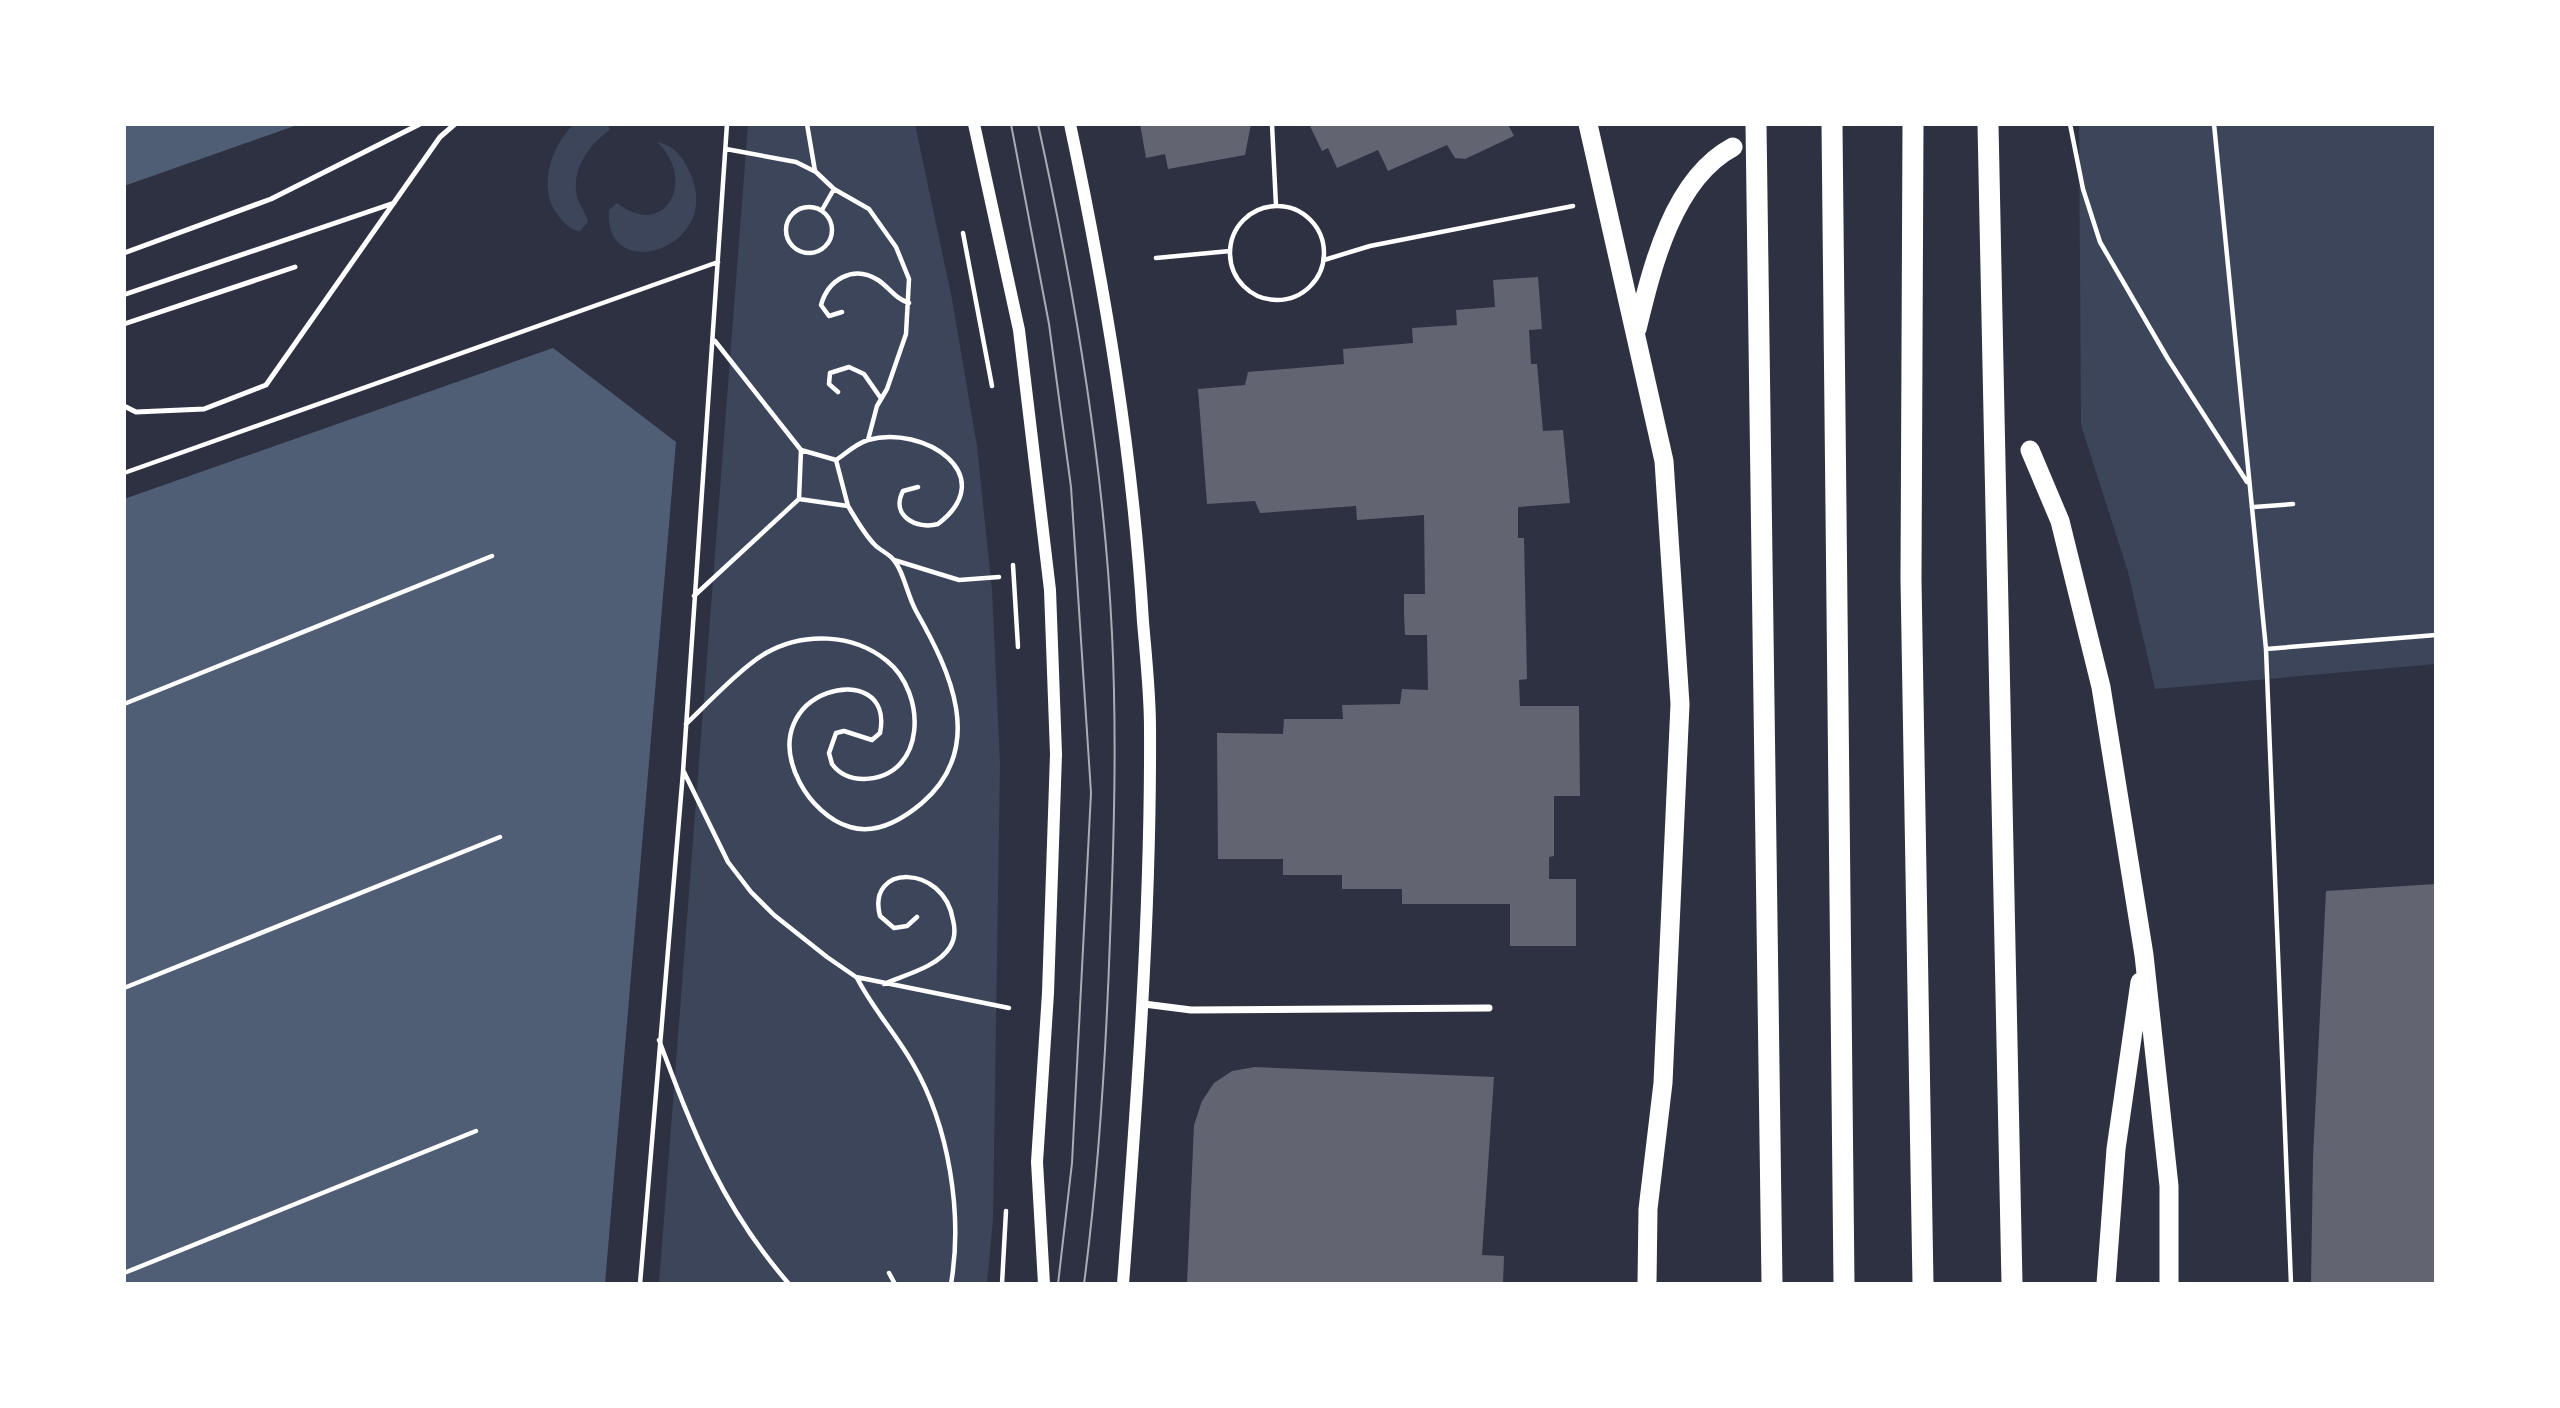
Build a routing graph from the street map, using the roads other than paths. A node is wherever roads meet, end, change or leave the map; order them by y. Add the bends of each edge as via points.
1 (420, 124) edge
2 (455, 124) edge
3 (974, 124) edge
4 (1070, 124) edge
5 (1588, 124) edge
6 (1756, 124) edge
7 (1832, 124) edge
8 (1913, 124) edge
9 (1988, 124) edge
10 (1733, 147) dead end
11 (394, 203) junction
12 (124, 253) edge
13 (295, 267) dead end
14 (126, 294) dead end
15 (124, 324) edge
16 (1635, 335) junction
17 (124, 406) edge
18 (2031, 450) dead end
19 (2144, 955) junction
20 (1144, 1004) junction
21 (1489, 1008) dead end
22 (1044, 1284) edge
23 (1124, 1284) edge
24 (1647, 1284) edge
25 (1772, 1284) edge
26 (1844, 1284) edge
27 (1923, 1284) edge
28 (2011, 1284) edge
29 (2106, 1284) edge
30 (2169, 1284) edge

1 - 12 lane via 271,199
2 - 11 lane via 440,137
3 - 22 street via 1019,330 1049,590 1056,754 1037,1162
4 - 20 street via 1121,398 1140,566 1150,725
5 - 16 highway
6 - 25 highway
7 - 26 highway
8 - 27 highway via 1911,579
9 - 28 highway
10 - 16 highway via 1689,187 1653,263
11 - 14 lane
11 - 17 lane via 266,385 204,409 136,412
13 - 15 lane
16 - 24 highway via 1664,461 1680,704 1663,1083 1648,1209
18 - 19 highway via 2060,522 2101,687
19 - 29 highway via 2116,1149
19 - 30 highway via 2169,1185
20 - 21 street via 1191,1010
20 - 23 street

